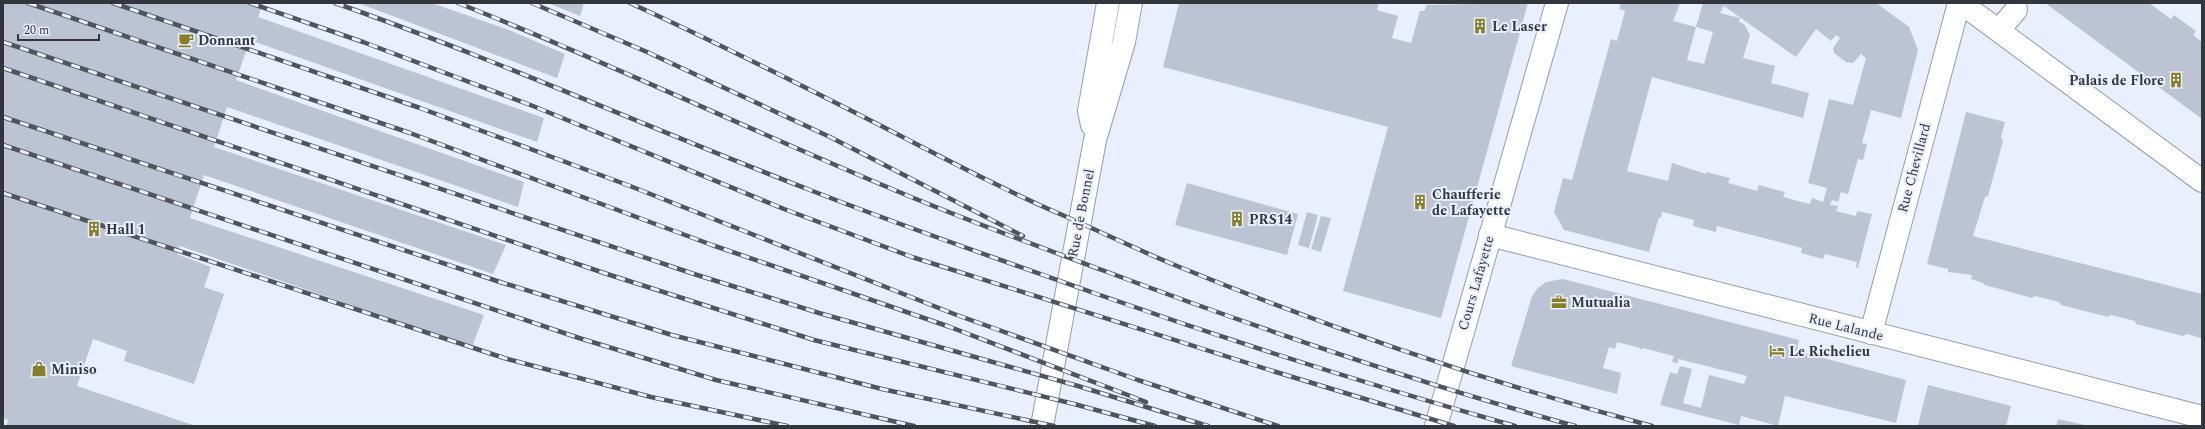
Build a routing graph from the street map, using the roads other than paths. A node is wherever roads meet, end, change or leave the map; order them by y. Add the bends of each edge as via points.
1 (1108, 3) edge
2 (1131, 3) edge
3 (1558, 3) edge
4 (1960, 3) edge
5 (2016, 10) dead end
6 (1999, 30) junction
7 (1095, 140) junction
8 (2202, 181) edge
9 (1490, 236) junction
10 (1871, 333) junction
11 (2202, 417) edge
12 (1042, 426) edge
13 (1436, 426) edge

1 - 7 main road via 1089,111
2 - 7 main road, Rue de Bonnel via 1124,42
3 - 9 main road, Cours Lafayette
4 - 6 main road
4 - 10 main road, Rue Chevillard
5 - 6 main road
6 - 8 main road
7 - 12 main road, Rue de Bonnel
9 - 10 main road, Rue Lalande
9 - 13 main road, Cours Lafayette
10 - 11 main road, Rue Lalande

